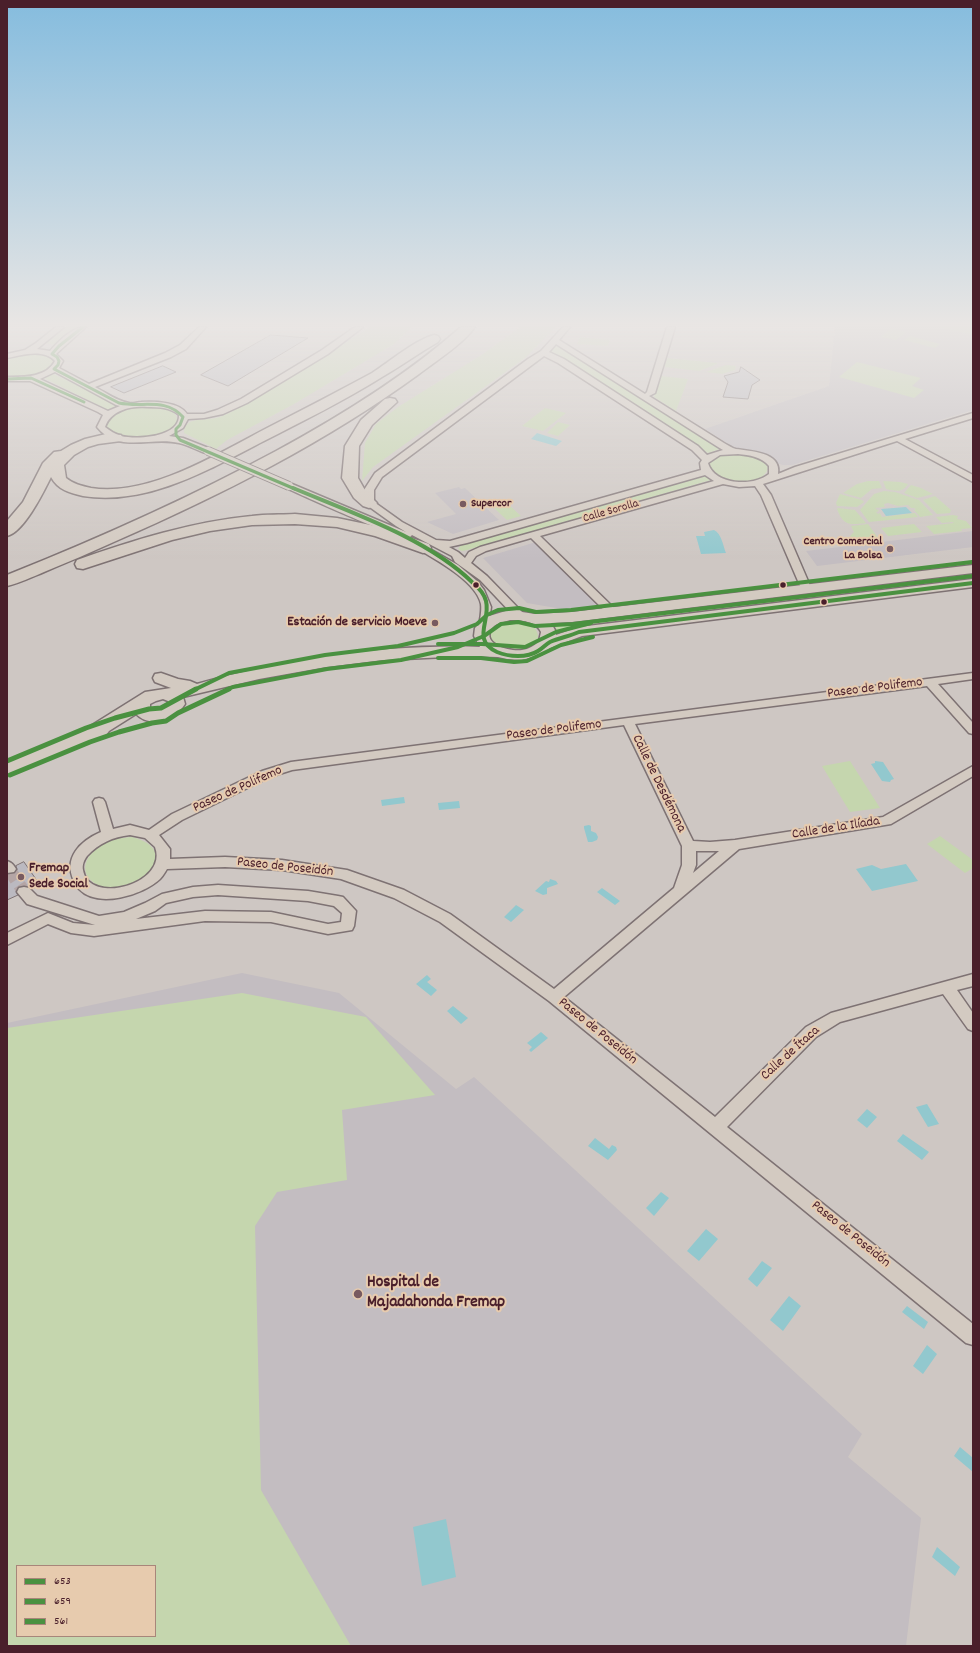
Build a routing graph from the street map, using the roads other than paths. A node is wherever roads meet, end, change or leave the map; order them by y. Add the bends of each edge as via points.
1 (89, 404) edge
2 (125, 404) edge
3 (141, 404) edge
4 (145, 404) edge
5 (237, 404) edge
6 (326, 404) edge
7 (344, 404) edge
8 (365, 404) edge
9 (388, 404) edge
10 (474, 404) edge
11 (627, 404) edge
12 (656, 404) edge
13 (130, 406) junction
14 (973, 415) edge
15 (183, 417) junction
16 (104, 421) junction
17 (176, 429) junction
18 (116, 438) junction
19 (151, 438) junction
20 (898, 438) junction
21 (180, 440) junction
22 (733, 451) junction
23 (706, 459) junction
24 (773, 466) junction
25 (795, 470) junction
26 (706, 471) junction
27 (769, 478) junction
28 (973, 479) edge
29 (724, 481) junction
30 (758, 483) junction
31 (369, 503) junction
32 (391, 530) junction
33 (7, 532) edge
34 (489, 534) junction
35 (533, 535) junction
36 (500, 544) junction
37 (429, 545) junction
38 (463, 562) junction
39 (7, 568) edge
40 (973, 569) edge
41 (7, 581) edge
42 (973, 583) edge
43 (806, 588) junction
44 (7, 593) edge
45 (612, 612) junction
46 (519, 615) junction
47 (535, 619) junction
48 (483, 628) junction
49 (546, 644) junction
50 (497, 652) junction
51 (399, 653) junction
52 (973, 676) edge
53 (231, 680) junction
54 (930, 682) junction
55 (170, 698) junction
56 (628, 722) junction
57 (973, 730) edge
58 (7, 769) edge
59 (973, 770) edge
60 (99, 802) dead end
61 (108, 834) junction
62 (150, 835) junction
63 (735, 845) junction
64 (689, 846) junction
65 (162, 864) junction
66 (681, 888) junction
67 (48, 918) junction
68 (7, 939) edge
69 (973, 980) edge
70 (946, 987) junction
71 (554, 997) junction
72 (973, 1025) edge
73 (716, 1127) junction
74 (973, 1336) edge

1 - 16 street via 101,410
2 - 13 street
3 - 13 street
4 - 15 street via 167,405 181,412
5 - 15 street via 204,416
6 - 18 highway via 238,449 156,485 102,494 67,487 59,480 56,464 70,450 98,439
7 - 39 highway via 258,454 161,501
8 - 41 highway via 267,462 171,510 86,549
9 - 31 highway via 366,423 352,446 350,478 360,495
10 - 31 street via 378,475 369,490
11 - 23 street via 695,448
12 - 22 street
13 - 16 street via 117,410
14 - 20 street
15 - 17 street via 183,421
16 - 18 street via 105,433
16 - 33 highway via 95,434 66,449 50,463 30,504
17 - 19 street
17 - 21 street via 176,435
18 - 19 street
19 - 21 street
20 - 25 street
20 - 28 street
21 - 32 street, bridge
22 - 23 street via 722,452
22 - 24 street via 756,454
23 - 26 street
24 - 25 street
24 - 27 street via 773,474
25 - 27 street
26 - 29 street
26 - 34 street, Calle Sorolla
27 - 30 street
29 - 30 street via 738,484
29 - 35 street, Calle Sorolla
30 - 43 street via 766,495
31 - 37 street
32 - 37 street
32 - 38 street via 426,542
34 - 36 street via 488,539 491,542
34 - 37 street, Calle Sorolla via 450,544
35 - 36 street, Calle Sorolla
35 - 45 street
36 - 38 street, Calle Sorolla via 472,554
37 - 38 street via 455,554
37 - 44 highway via 371,528 330,521 263,519 212,525 160,537
37 - 48 street via 481,593 486,602
38 - 46 street via 479,574
40 - 43 street
42 - 49 street via 579,632
43 - 45 street
45 - 47 street
46 - 47 street
46 - 48 street via 499,617
47 - 49 street via 548,630
48 - 50 street via 483,643
48 - 51 street via 456,640
49 - 50 street via 525,654
50 - 51 street via 464,650
51 - 53 street via 326,662
52 - 54 street, Paseo de Polifemo
53 - 55 street
53 - 55 street via 188,686 174,684 161,678
54 - 56 street, Paseo de Polifemo
54 - 57 street
55 - 58 street via 163,715 146,709 117,725
56 - 62 street, Paseo de Polifemo via 291,766 266,774 184,814
56 - 64 street, Calle de Desdémona
59 - 63 street, Calle de la Ilíada via 886,821
60 - 61 street
61 - 62 street via 130,830
61 - 65 street via 80,854 75,867 78,879 87,888 103,894 121,893 139,887 154,877
62 - 65 street via 160,842 164,853
63 - 64 street, Calle de la Ilíada
63 - 66 street, Calle de la Ilíada
64 - 66 street via 689,865
65 - 71 street, Paseo de Poseidón via 274,864 342,874 399,894 445,918
66 - 71 street, Calle de la Ilíada
67 - 67 street via 71,928 94,931 205,916 271,917 328,929 347,926 349,911 338,902 308,896 218,890 162,899 126,917 100,921 28,896
67 - 68 street
69 - 70 street, Calle de Ítaca
70 - 72 street
70 - 73 street, Calle de Ítaca via 836,1017 811,1032
71 - 73 street, Paseo de Poseidón
73 - 74 street, Paseo de Poseidón

